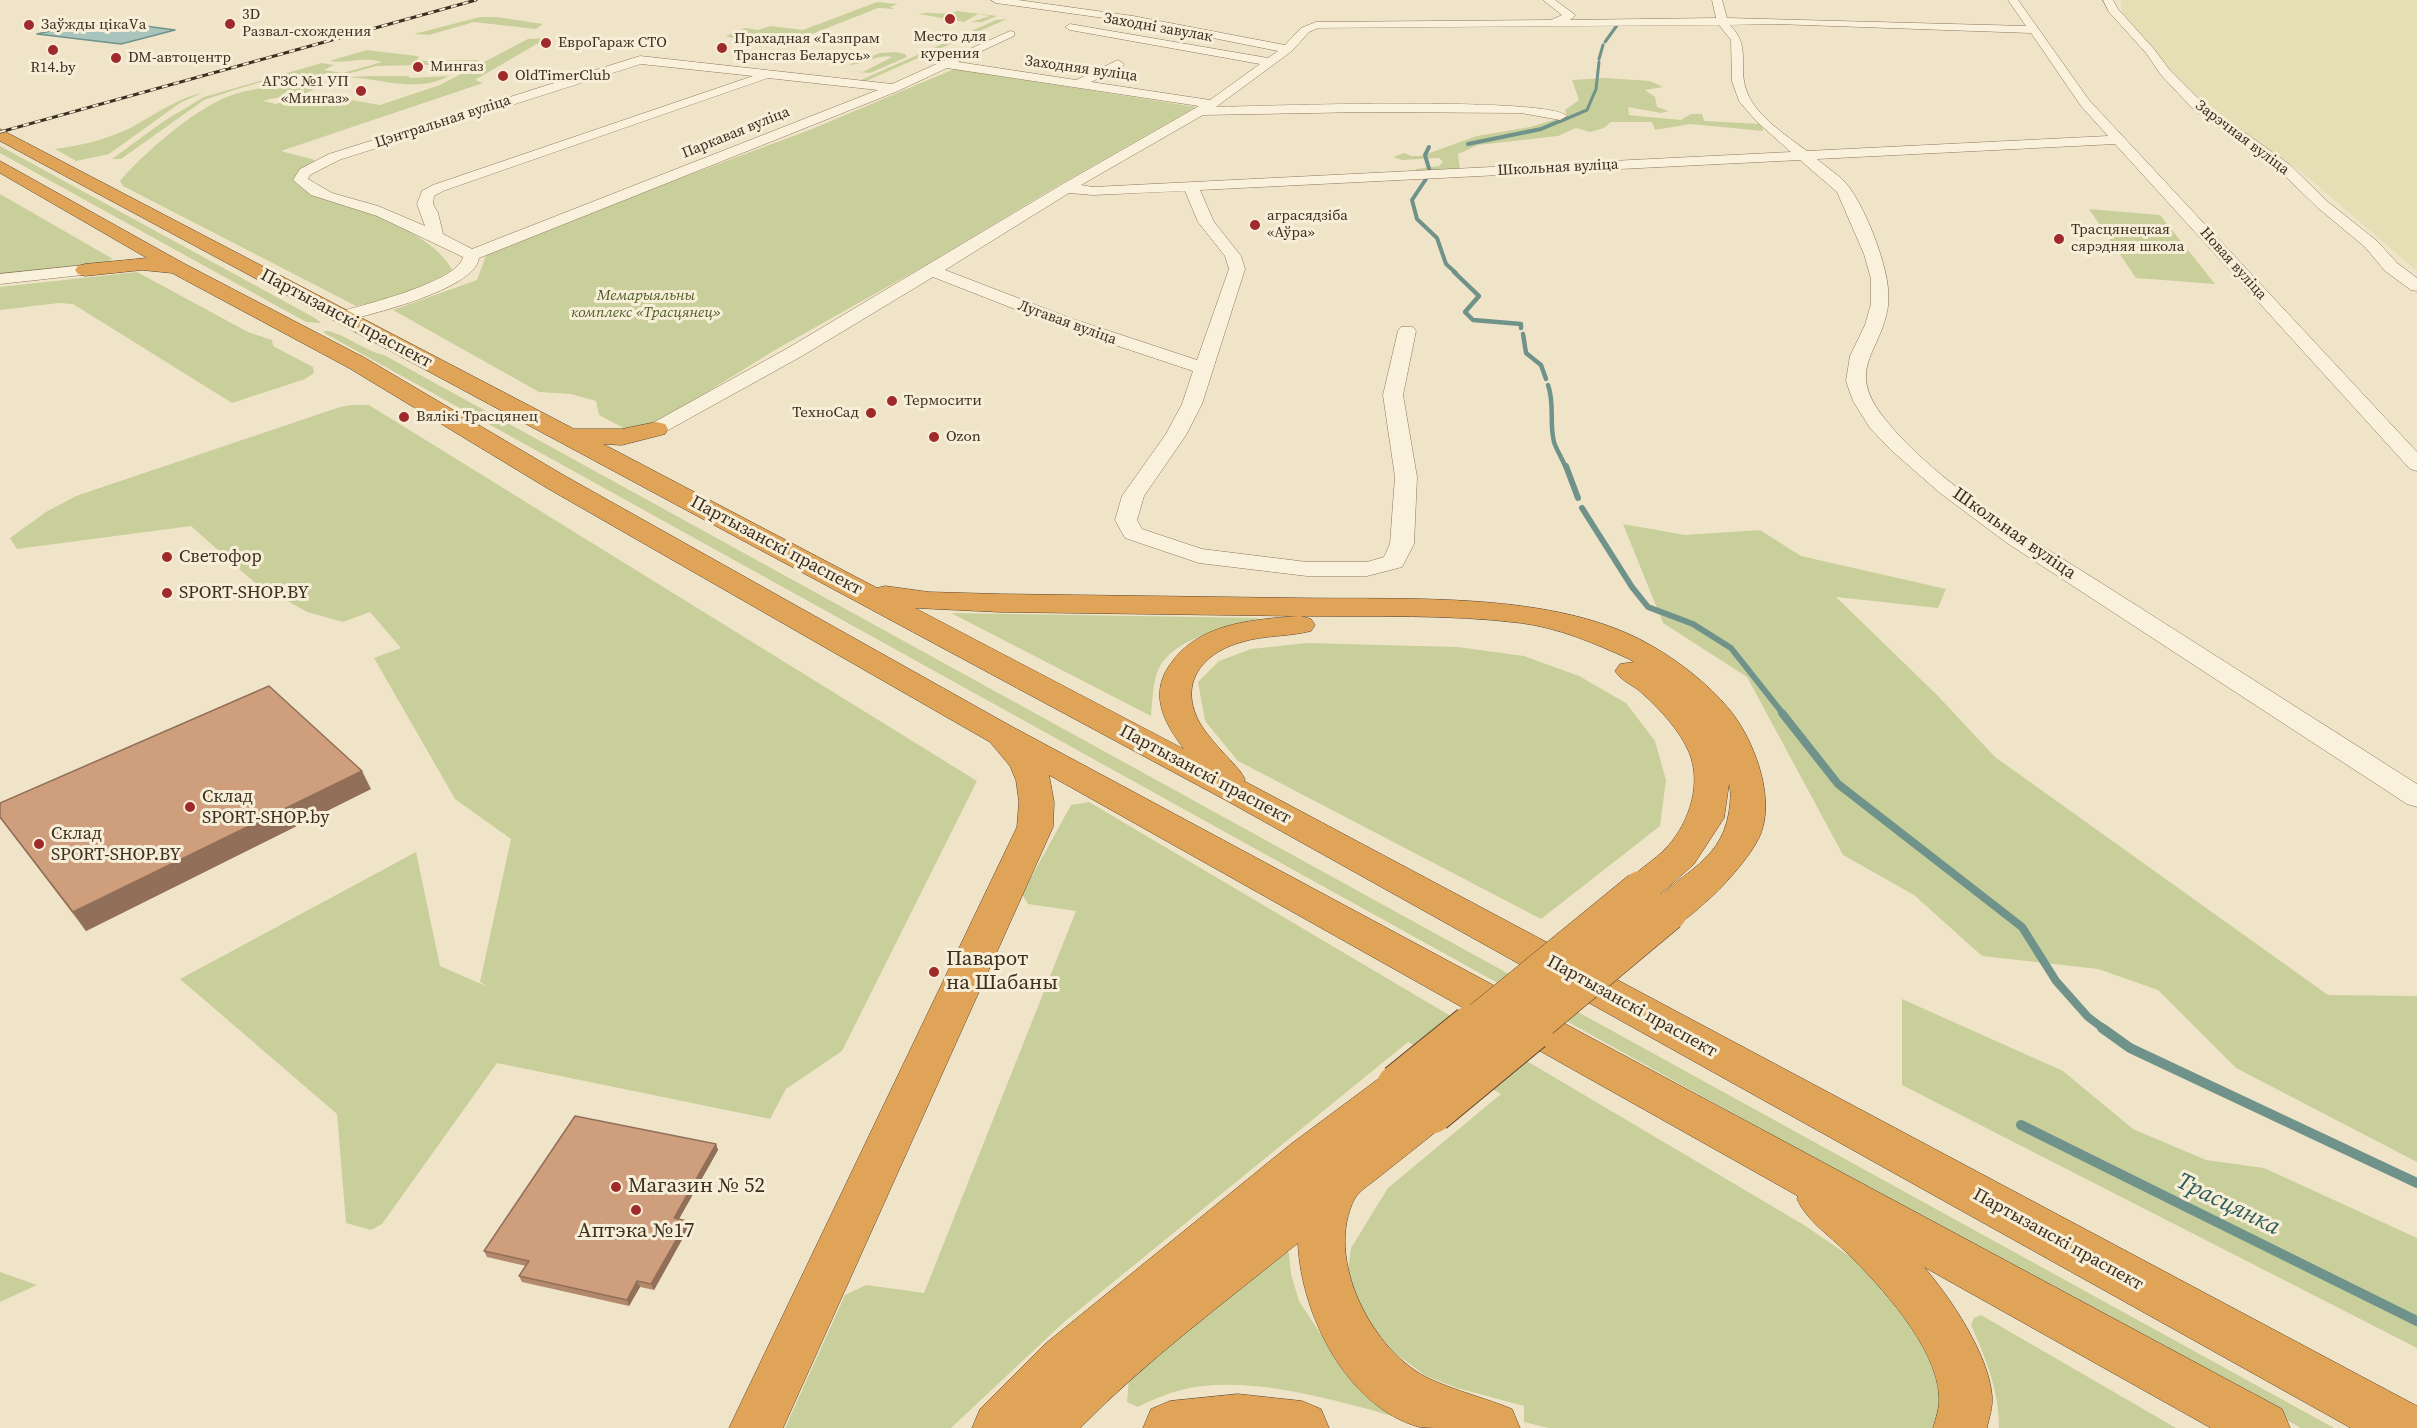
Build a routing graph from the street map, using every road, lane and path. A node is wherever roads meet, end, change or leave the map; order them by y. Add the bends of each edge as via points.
1 (996, 0) edge
2 (1548, 0) edge
3 (1717, 0) edge
4 (2013, 0) edge
5 (2108, 0) edge
6 (1357, 11) dead end
7 (1572, 19) junction
8 (1722, 21) junction
9 (1334, 23) junction
10 (1063, 26) dead end
11 (2032, 30) junction
12 (1010, 34) dead end
13 (1288, 49) junction
14 (1271, 62) junction
15 (1118, 63) dead end
16 (945, 64) junction
17 (771, 74) junction
18 (1075, 85) junction
19 (894, 88) junction
20 (1206, 108) junction
21 (1560, 116) dead end
22 (0, 134) edge
23 (2119, 140) junction
24 (1802, 155) junction
25 (0, 166) edge
26 (1191, 187) junction
27 (1066, 188) junction
28 (435, 234) junction
29 (134, 243) junction
30 (471, 255) junction
31 (177, 267) junction
32 (85, 270) junction
33 (932, 271) junction
34 (0, 279) edge
35 (2417, 286) edge
36 (342, 318) junction
37 (1407, 331) dead end
38 (300, 332) junction
39 (1205, 369) junction
40 (656, 429) junction
41 (567, 435) junction
42 (2417, 465) edge
43 (635, 471) junction
44 (858, 590) junction
45 (997, 732) junction
46 (1241, 794) junction
47 (2417, 797) edge
48 (1655, 901) junction
49 (1415, 1099) junction
50 (1758, 1149) junction
51 (1338, 1183) junction
52 (756, 1428) edge
53 (999, 1428) edge
54 (1042, 1428) edge
55 (1170, 1428) edge
56 (1302, 1428) edge
57 (1493, 1428) edge
58 (1960, 1428) edge
59 (2263, 1428) edge
60 (2404, 1428) edge

1 - 13 street via 1133,19
2 - 7 street
3 - 8 street, Школьная вуліца
4 - 11 street, Новая вуліца
5 - 35 street, Зарэчная вуліца via 2165,72 2198,106 2284,167 2371,244 2391,267
6 - 9 street
7 - 8 street
7 - 9 street
8 - 11 street
8 - 24 street, Школьная вуліца via 1735,35 1739,90
9 - 13 street via 1308,28
10 - 14 street, Заходні завулак
11 - 23 street, Новая вуліца via 2074,90
12 - 16 street, Паркавая вуліца
13 - 14 street
14 - 20 street
15 - 18 street
16 - 18 street, Заходняя вуліца
16 - 19 street, Паркавая вуліца
17 - 19 street, Цэнтральная вуліца
17 - 28 street, Цэнтральная вуліца via 438,188 427,194 425,204
17 - 28 street, Цэнтральная вуліца via 640,60 334,157 306,172 300,180 306,186
18 - 20 street, Заходняя вуліца
19 - 30 street, Паркавая вуліца
20 - 21 street, Заходняя вуліца via 1511,108
20 - 27 street
22 - 36 highway, Партызанскі праспект
23 - 24 street
23 - 42 street, Новая вуліца
24 - 26 street, Школьная вуліца
24 - 47 street, Школьная вуліца via 1842,188 1880,278 1877,317 1858,359 1856,382 1864,405 1884,430 1917,464 2014,538
25 - 29 highway, Партызанскі праспект
26 - 27 street via 1093,191
26 - 39 street via 1206,222 1237,264
27 - 33 street
28 - 30 street, Цэнтральная вуліца
29 - 31 highway, Партызанскі праспект
29 - 32 highway via 118,259
30 - 36 street via 470,264 455,277
31 - 32 highway via 153,263
31 - 38 highway, Партызанскі праспект
32 - 34 street
33 - 39 street, Лугавая вуліца via 1064,322
33 - 40 street
36 - 38 highway
36 - 41 highway, Партызанскі праспект
37 - 39 street via 1393,395 1406,477 1402,544 1394,562 1367,569 1307,569 1199,556 1134,533 1126,520 1133,496 1184,420
38 - 45 highway, Партызанскі праспект
40 - 41 highway via 622,437
40 - 43 highway via 641,445
41 - 43 highway, Партызанскі праспект
43 - 44 highway, Партызанскі праспект
44 - 46 highway, Партызанскі праспект
44 - 48 highway via 929,601 1522,614 1589,630 1640,652 1684,683 1717,716 1737,752 1749,793 1744,831 1715,873
45 - 50 highway, Партызанскі праспект
45 - 52 highway via 1018,752 1031,772 1038,801 1035,827
46 - 48 highway via 1195,742 1177,709 1175,681 1189,658 1211,641 1251,630 1351,623 1496,627 1563,640 1614,660 1654,686 1684,719 1706,752 1712,779 1706,818
46 - 60 highway, Партызанскі праспект
48 - 49 highway, bridge
49 - 51 highway
49 - 53 highway via 1307,1158 1063,1361
50 - 58 highway via 1843,1217 1885,1258 1926,1307 1953,1357 1965,1393
50 - 59 highway, Партызанскі праспект
51 - 54 highway via 1090,1381
51 - 57 highway via 1321,1226 1323,1261 1335,1310 1356,1345 1381,1375 1413,1399
55 - 56 highway via 1238,1420

